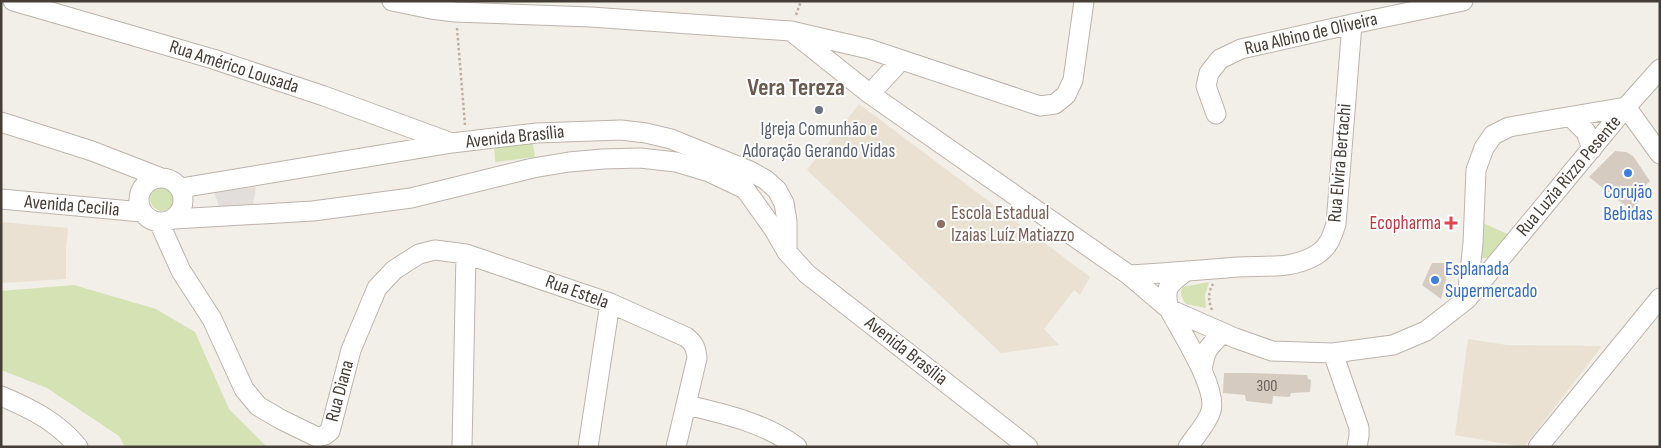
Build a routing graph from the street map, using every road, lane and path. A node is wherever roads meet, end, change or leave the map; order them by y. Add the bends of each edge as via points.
1 (13, 1) edge
2 (607, 1) edge
3 (1084, 1) edge
4 (1463, 1) edge
5 (402, 2) edge
6 (455, 12) junction
7 (591, 17) junction
8 (1352, 24) junction
9 (791, 31) junction
10 (901, 60) junction
11 (1660, 68) edge
12 (870, 94) junction
13 (1626, 107) junction
14 (1216, 114) dead end
15 (1571, 117) junction
16 (1, 122) edge
17 (459, 142) junction
18 (1592, 149) junction
19 (1660, 154) edge
20 (159, 177) junction
21 (747, 180) junction
22 (181, 188) junction
23 (1, 199) edge
24 (142, 212) junction
25 (166, 221) junction
26 (466, 254) junction
27 (1186, 271) junction
28 (1129, 275) junction
29 (1218, 281) dead end
30 (1660, 298) edge
31 (1468, 299) junction
32 (610, 303) junction
33 (1169, 309) junction
34 (1214, 313) dead end
35 (1223, 333) junction
36 (1333, 353) junction
37 (1202, 370) junction
38 (2, 397) edge
39 (687, 405) junction
40 (78, 447) edge
41 (462, 447) edge
42 (588, 447) edge
43 (676, 447) edge
44 (797, 447) edge
45 (1028, 447) edge
46 (1188, 447) edge
47 (1357, 447) edge
48 (1538, 447) edge

1 - 17 street, Rua Américo Lousada via 213,59
2 - 7 street
3 - 10 street via 1073,80 1066,95 1055,104 1040,106
4 - 8 street, Rua Albino de Oliveira
5 - 6 street
6 - 7 street
6 - 17 path
7 - 9 street
8 - 14 street, Rua Albino de Oliveira via 1241,49 1220,60 1209,74 1206,86
8 - 27 street, Rua Elvira Bertachi via 1336,224 1331,242 1317,255 1299,264
9 - 10 street
9 - 12 street, Rua Luzia Rizzo Pesente
10 - 12 street
11 - 13 street, Rua Luzia Rizzo Pesente
12 - 28 street, Rua Luzia Rizzo Pesente
13 - 15 street
13 - 18 street, Rua Luzia Rizzo Pesente
13 - 19 street
15 - 18 street via 1586,132
15 - 31 street via 1509,127 1493,135 1484,148 1476,170
16 - 20 street via 92,151
17 - 21 street, Avenida Brasília via 537,132 621,130 646,133 671,139
17 - 22 street, Avenida Brasília
18 - 31 street, Rua Luzia Rizzo Pesente
20 - 22 street via 175,182
20 - 24 street via 145,184 141,190 138,197
21 - 25 street, Avenida Brasília via 676,162 640,158 603,159 533,168 411,198 313,211
21 - 45 street, Avenida Brasília via 787,252 807,274
22 - 25 street via 184,202 179,214
23 - 24 street, Avenida Cecilia
24 - 25 street via 152,220
25 - 26 street, Rua Diana via 181,271 212,319 244,389 258,406 317,437 330,430 350,350 377,288 394,270 419,254 435,250
26 - 32 street, Rua Estela
26 - 41 street
27 - 28 street, Rua Elvira Bertachi
27 - 33 street via 1169,284 1166,300
28 - 33 street, Rua Luzia Rizzo Pesente
29 - 34 path via 1209,291 1210,308
30 - 48 street
31 - 36 street, Rua Luzia Rizzo Pesente via 1426,331 1393,345
32 - 39 street, Rua Estela via 693,342 697,358
32 - 42 street
33 - 35 street, Rua Luzia Rizzo Pesente
33 - 37 street
35 - 36 street, Rua Luzia Rizzo Pesente via 1272,351
35 - 37 street via 1208,348
36 - 47 street via 1358,428
37 - 46 street via 1212,398 1211,410
38 - 40 street via 42,415 68,434
39 - 43 street
39 - 44 street via 758,425

